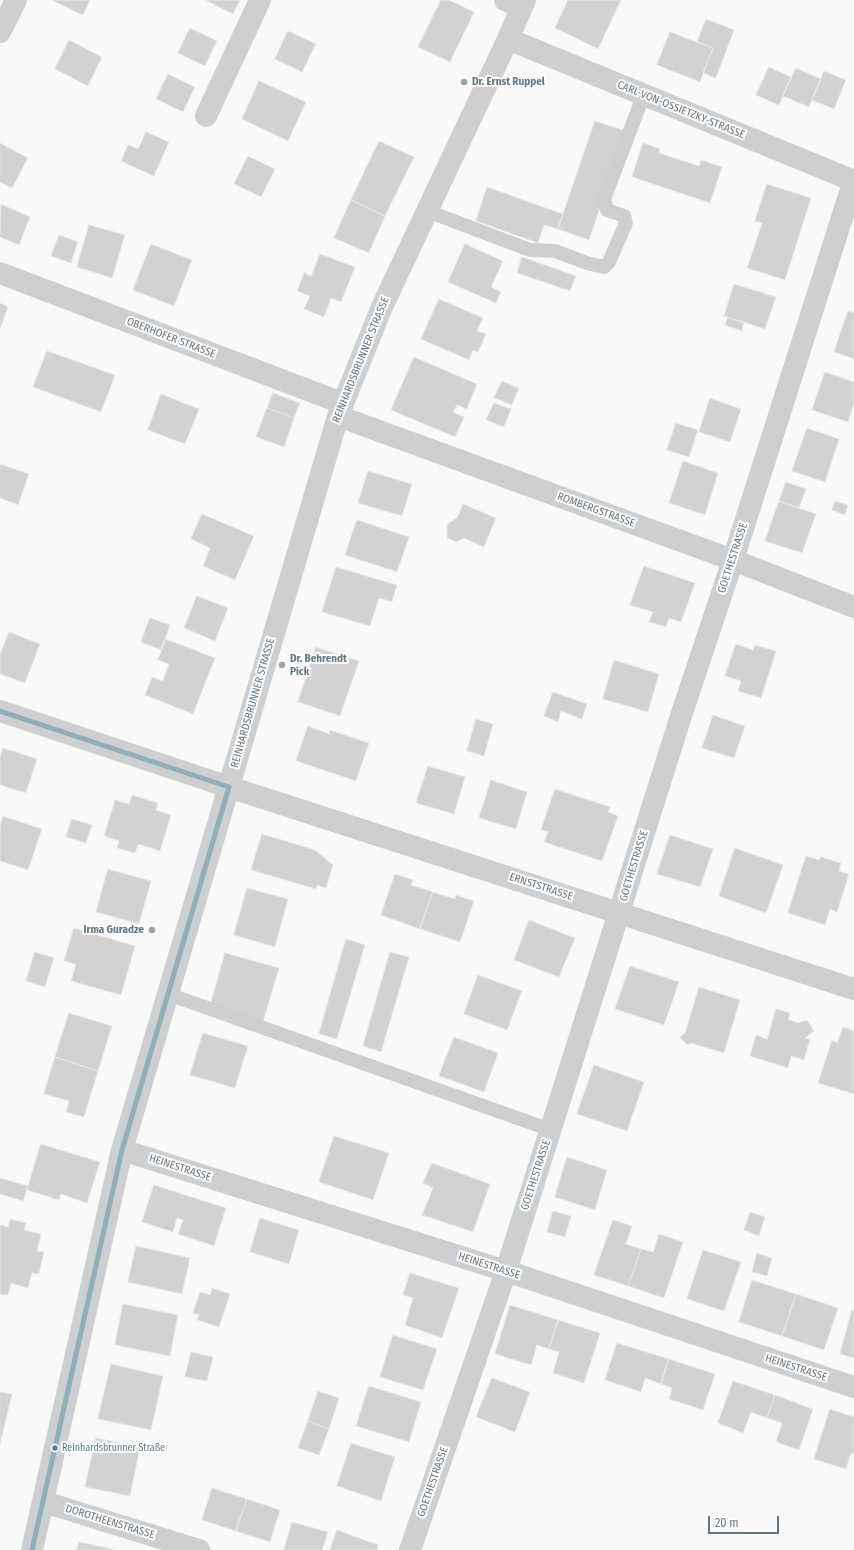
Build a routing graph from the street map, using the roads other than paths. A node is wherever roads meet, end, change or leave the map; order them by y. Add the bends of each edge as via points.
1 (16, 0) edge
2 (260, 0) edge
3 (517, 3) edge
4 (0, 32) edge
5 (508, 39) junction
6 (644, 94) junction
7 (206, 116) dead end
8 (854, 180) edge
9 (427, 211) junction
10 (0, 272) edge
11 (340, 409) junction
12 (733, 560) junction
13 (854, 607) edge
14 (0, 711) edge
15 (229, 787) junction
16 (620, 913) junction
17 (854, 989) edge
18 (168, 994) junction
19 (551, 1130) junction
20 (122, 1150) junction
21 (506, 1271) junction
22 (854, 1387) edge
23 (44, 1502) junction
24 (32, 1550) edge
25 (199, 1550) edge
26 (410, 1550) edge

1 - 4 street
2 - 7 street
3 - 5 street, REINHARDSBRUNNER STRASSE
5 - 6 street, CARL-VON-OSSIETZKY-STRASSE
5 - 9 street, REINHARDSBRUNNER STRASSE
6 - 8 street, CARL-VON-OSSIETZKY-STRASSE
6 - 9 lane via 604,199 607,210 624,216 626,223 609,262 604,267 587,264 555,252 530,250
8 - 12 street, GOETHESTRASSE
9 - 11 street, REINHARDSBRUNNER STRASSE via 381,309
10 - 11 street, OBERHOFER STRASSE
11 - 12 street, ROMBERGSTRASSE
11 - 15 street, REINHARDSBRUNNER STRASSE
12 - 13 street, ROMBERGSTRASSE
12 - 16 street, GOETHESTRASSE via 680,719
14 - 15 street, ERNSTSTRASSE
15 - 16 street, ERNSTSTRASSE
15 - 18 street, REINHARDSBRUNNER STRASSE
16 - 17 street, ERNSTSTRASSE
16 - 19 street, GOETHESTRASSE
18 - 19 lane
18 - 20 street, REINHARDSBRUNNER STRASSE
19 - 21 street, GOETHESTRASSE
20 - 21 street, HEINESTRASSE
20 - 23 street, REINHARDSBRUNNER STRASSE
21 - 22 street, HEINESTRASSE
21 - 26 street, GOETHESTRASSE
23 - 24 street, REINHARDSBRUNNER STRASSE
23 - 25 street, DOROTHEENSTRASSE

